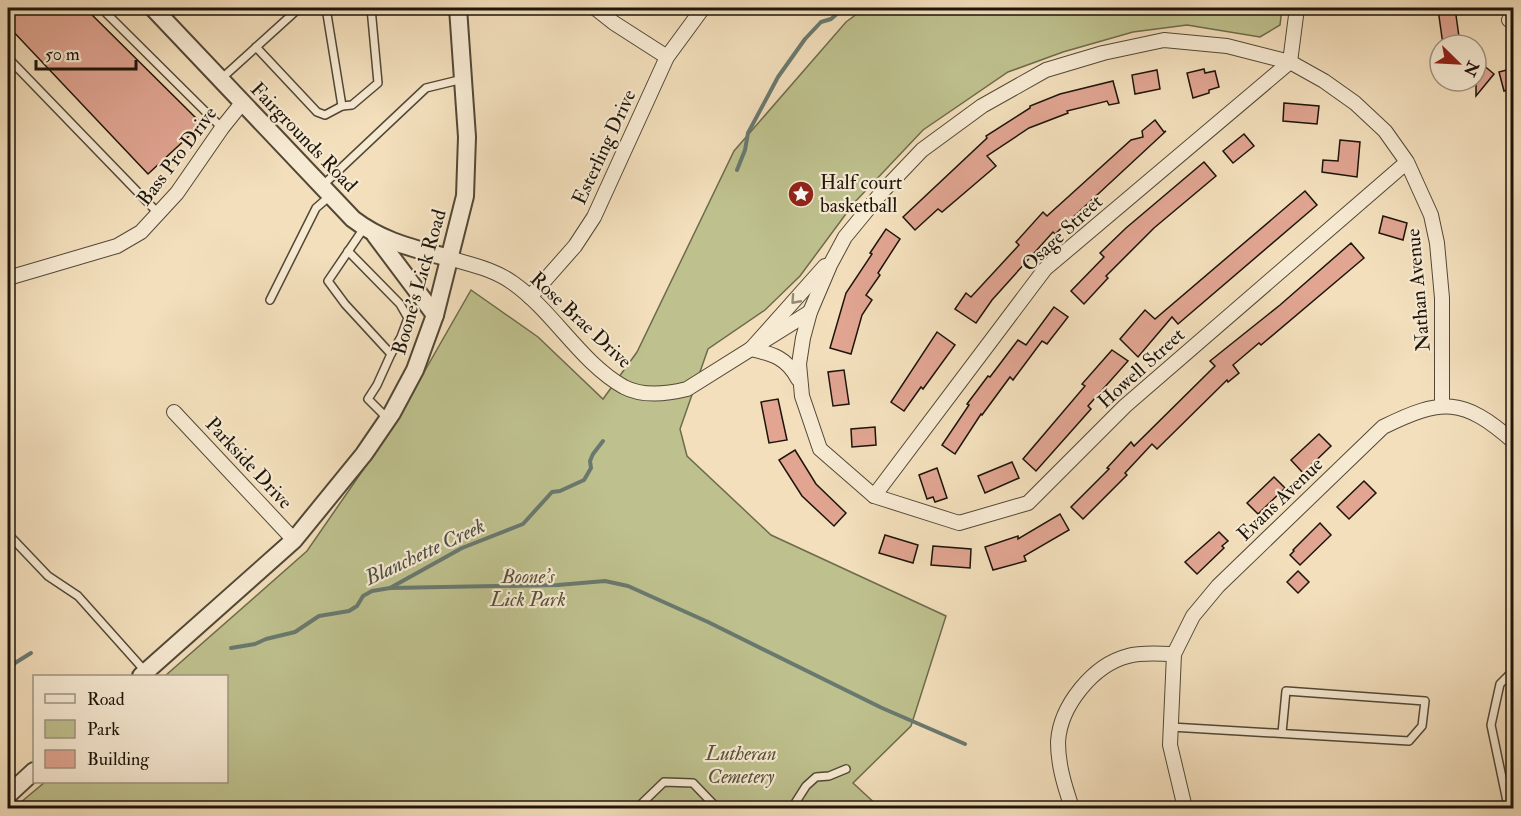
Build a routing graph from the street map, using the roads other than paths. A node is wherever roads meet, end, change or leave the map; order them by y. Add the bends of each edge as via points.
1 (102, 8) edge
2 (153, 8) edge
3 (289, 8) edge
4 (322, 8) edge
5 (371, 8) edge
6 (458, 8) edge
7 (595, 8) edge
8 (703, 8) edge
9 (1297, 8) edge
10 (290, 16) junction
11 (256, 47) junction
12 (667, 57) junction
13 (8, 58) edge
14 (1290, 62) junction
15 (463, 79) junction
16 (220, 80) junction
17 (242, 103) junction
18 (342, 106) junction
19 (222, 128) junction
20 (1407, 162) junction
21 (327, 190) junction
22 (159, 214) junction
23 (369, 231) junction
24 (348, 251) junction
25 (834, 257) junction
26 (449, 258) junction
27 (8, 278) edge
28 (530, 297) junction
29 (270, 300) dead end
30 (810, 312) junction
31 (435, 315) junction
32 (751, 349) junction
33 (391, 354) junction
34 (801, 386) junction
35 (1442, 405) junction
36 (174, 412) dead end
37 (388, 419) junction
38 (1514, 442) edge
39 (874, 496) junction
40 (8, 534) edge
41 (294, 540) junction
42 (1174, 654) junction
43 (1514, 670) edge
44 (143, 674) edge
45 (1171, 727) junction
46 (1282, 734) junction
47 (846, 769) dead end
48 (33, 772) edge
49 (8, 795) edge
50 (637, 808) edge
51 (717, 808) edge
52 (792, 808) edge
53 (1074, 808) edge
54 (1185, 808) edge
55 (1514, 808) edge

1 - 19 lane
2 - 16 street, Fairgrounds Road
3 - 10 lane
4 - 10 lane via 297,10
4 - 18 lane via 327,14
5 - 18 lane via 378,83 352,105
6 - 15 street, Boone's Lick Road
7 - 12 street
8 - 12 street, Esterling Drive
9 - 14 street
10 - 11 lane
11 - 16 lane
11 - 18 lane via 318,112 325,115
12 - 28 street, Esterling Drive via 594,217 575,246
13 - 22 lane
14 - 20 street, Nathan Avenue via 1355,103 1385,130
14 - 25 street, Nathan Avenue via 1227,46 1164,40 1104,52 1046,70 982,106 922,150 882,192 845,237
14 - 39 street, Osage Street via 1045,269
15 - 21 lane via 426,88
15 - 26 street, Boone's Lick Road via 467,137 465,196
16 - 17 street, Fairgrounds Road
17 - 19 street, Bass Pro Drive
17 - 21 street, Fairgrounds Road
19 - 22 street, Bass Pro Drive
20 - 35 street, Nathan Avenue via 1431,215 1437,243 1443,321
20 - 39 street, Howell Street via 1125,406 1028,503 959,523
21 - 23 street, Fairgrounds Road
21 - 29 lane
22 - 27 street, Bass Pro Drive via 141,232 117,246
23 - 24 lane
23 - 26 street, Fairgrounds Road
23 - 31 street
24 - 33 lane via 400,304 408,318
24 - 33 lane via 328,281
25 - 30 street
25 -> 32 street
26 - 28 street, Rose Brae Drive via 493,271
26 - 31 street, Boone's Lick Road
28 - 32 street, Rose Brae Drive via 603,372 640,392 669,394 687,389
30 - 32 street, Rose Brae Drive
30 - 34 street via 799,364
31 - 37 street, Boone's Lick Road via 415,370
32 - 34 street via 782,358
33 - 37 lane via 369,399
34 - 39 street via 820,449
35 - 38 street via 1467,410 1487,420
35 - 42 street, Evans Avenue via 1383,427 1218,586 1193,616
36 - 41 street, Parkside Drive
37 - 41 street, Boone's Lick Road
40 - 44 lane via 48,576 78,596
41 - 44 street, Boone's Lick Road
42 - 45 street
42 - 53 street via 1127,656 1089,678 1078,690 1058,740 1061,776
43 - 55 lane via 1500,684 1491,724 1508,806
45 - 46 lane
45 - 54 street via 1170,745
46 - 46 lane via 1409,741 1422,726 1425,701 1286,691
47 - 52 lane via 816,777
48 - 49 street
50 - 51 lane via 664,782 693,783

